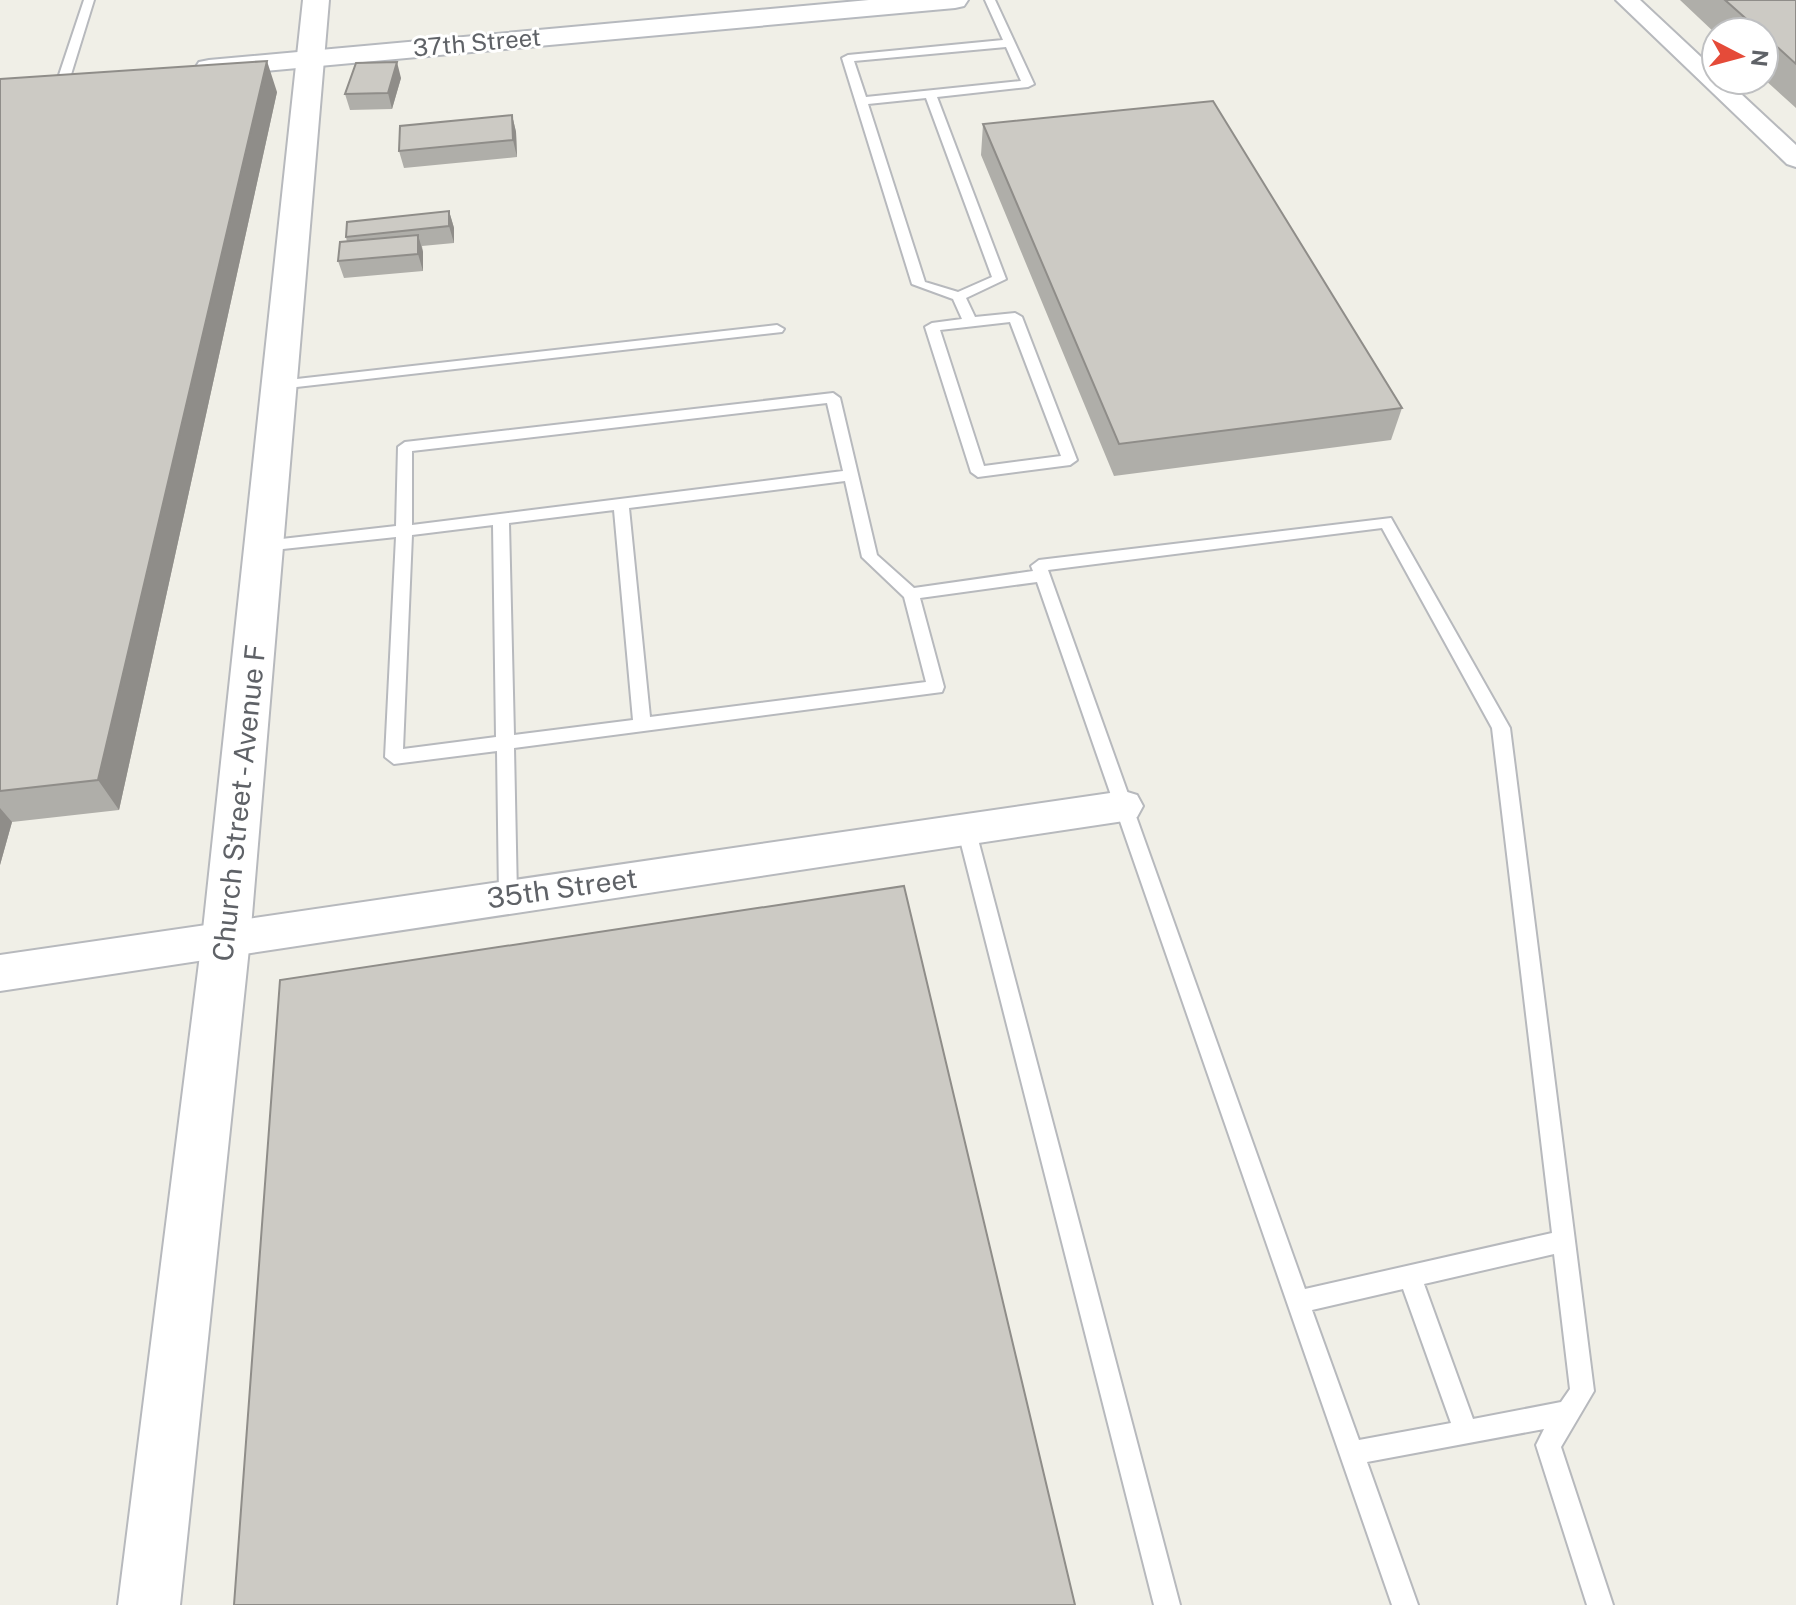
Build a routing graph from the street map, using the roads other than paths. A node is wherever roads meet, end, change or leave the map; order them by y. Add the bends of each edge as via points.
1 (89, 0) edge
2 (316, 0) edge
3 (955, 0) edge
4 (990, 0) edge
5 (1627, 0) edge
6 (1010, 43) junction
7 (311, 58) junction
8 (183, 70) edge
9 (91, 79) edge
10 (63, 81) junction
11 (31, 84) edge
12 (930, 94) junction
13 (861, 101) junction
14 (1796, 159) edge
15 (959, 296) junction
16 (970, 322) junction
17 (777, 329) dead end
18 (279, 385) junction
19 (851, 475) junction
20 (621, 505) junction
21 (501, 520) junction
22 (404, 531) junction
23 (264, 546) junction
24 (1041, 576) junction
25 (911, 594) junction
26 (642, 725) junction
27 (507, 742) junction
28 (1124, 806) junction
29 (966, 828) junction
30 (508, 896) junction
31 (226, 939) junction
32 (0, 973) edge
33 (1564, 1241) junction
34 (1410, 1276) junction
35 (1298, 1302) junction
36 (1568, 1413) junction
37 (1466, 1432) junction
38 (1351, 1453) junction
39 (149, 1605) edge
40 (1167, 1605) edge
41 (1405, 1605) edge
42 (1600, 1605) edge

1 - 10 lane
2 - 7 street, Church Street - Avenue F
3 - 7 street, 37th Street
4 - 6 lane
5 - 14 street
6 - 12 lane via 1028,84
6 - 13 lane via 848,58
7 - 8 street, 37th Street
7 - 18 street, Church Street - Avenue F
9 - 10 street
10 - 11 street
12 - 13 lane
12 - 15 lane via 999,279
13 - 15 lane via 919,284
15 - 16 lane
16 - 16 lane via 932,327 978,472 1070,460 1015,317
17 - 18 lane
18 - 23 street, Church Street - Avenue F
19 - 20 lane
19 - 22 lane via 833,398 405,447
19 - 25 lane via 870,557
20 - 21 lane
20 - 26 lane
21 - 22 lane
21 - 27 lane
22 - 23 lane
22 - 27 lane via 394,757
23 - 31 street, Church Street - Avenue F
24 - 25 lane
24 - 28 lane
24 - 33 lane via 1039,566 1386,522 1501,728
25 - 26 lane via 936,687
26 - 27 lane
27 - 30 lane
28 - 29 street, 35th Street
28 - 35 lane
29 - 30 street, 35th Street
29 - 40 lane
30 - 31 street, 35th Street
31 - 32 street, 35th Street
31 - 39 street, Church Street - Avenue F
33 - 34 lane
33 - 36 lane via 1582,1391
34 - 35 lane
34 - 37 lane
35 - 38 lane
36 - 37 lane
36 - 42 lane via 1548,1445
37 - 38 lane
38 - 41 lane

